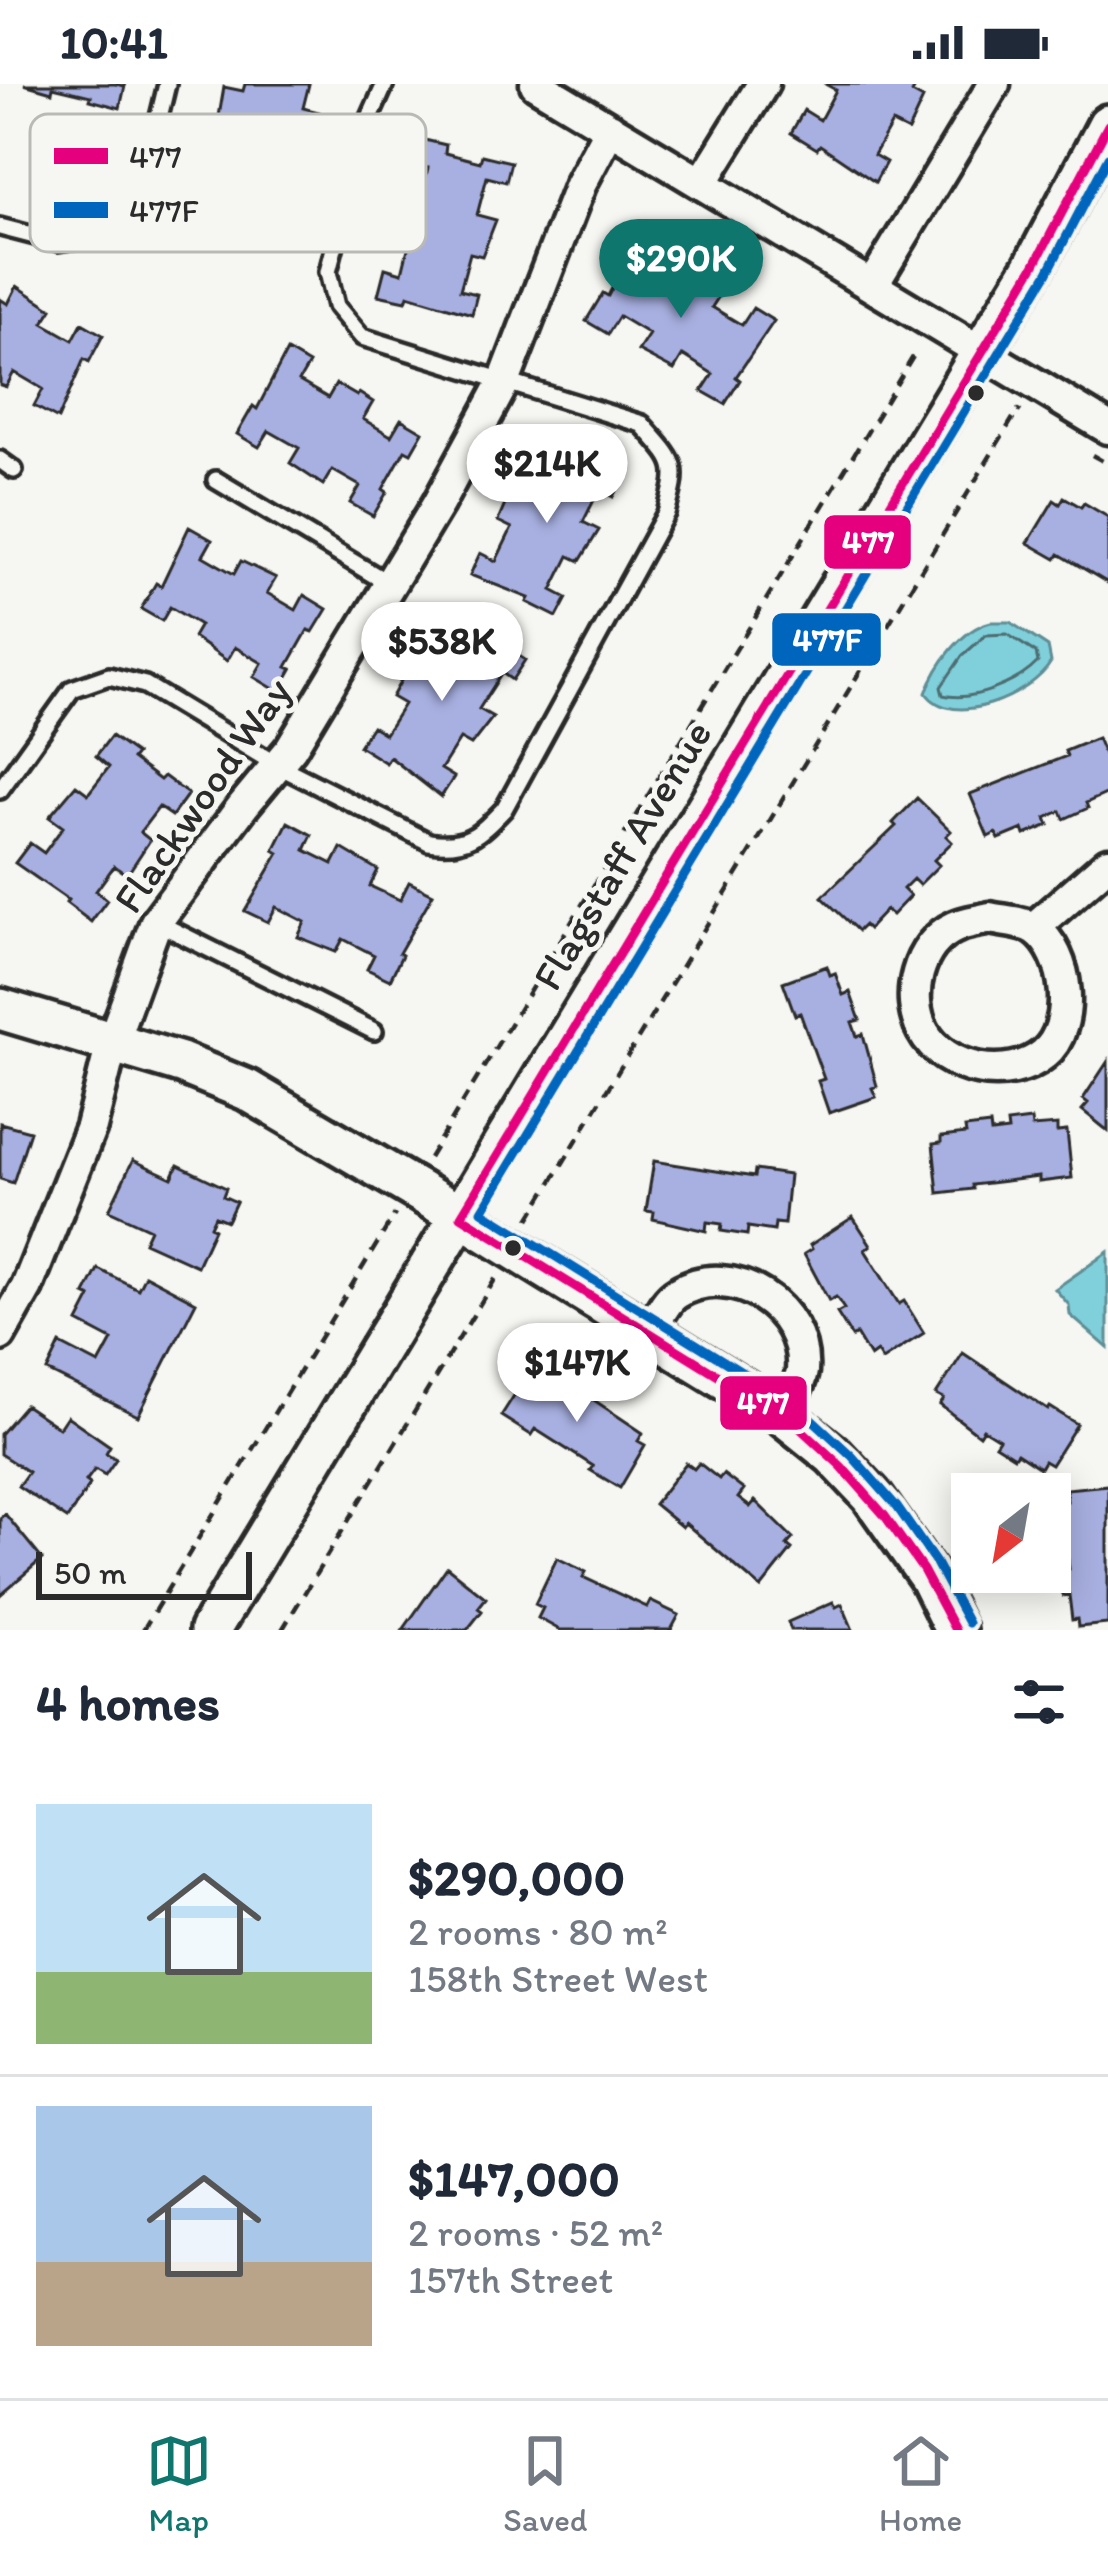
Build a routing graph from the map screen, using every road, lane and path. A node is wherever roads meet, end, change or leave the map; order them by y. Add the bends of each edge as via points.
1 (167, 84) edge
2 (385, 84) edge
3 (536, 84) edge
4 (763, 84) edge
5 (994, 84) edge
6 (160, 114) edge
7 (372, 114) edge
8 (1108, 125) edge
9 (610, 128) junction
10 (701, 183) junction
11 (0, 227) edge
12 (30, 235) edge
13 (333, 252) edge
14 (872, 286) junction
15 (917, 350) dead end
16 (982, 353) junction
17 (504, 382) junction
18 (1018, 410) dead end
19 (1108, 428) edge
20 (216, 480) dead end
21 (391, 585) junction
22 (278, 765) junction
23 (0, 790) edge
24 (1108, 862) edge
25 (157, 922) junction
26 (1034, 928) junction
27 (0, 1009) edge
28 (374, 1031) dead end
29 (112, 1042) junction
30 (436, 1146) dead end
31 (536, 1209) dead end
32 (461, 1216) junction
33 (387, 1228) dead end
34 (490, 1288) dead end
35 (650, 1331) junction
36 (0, 1335) edge
37 (782, 1414) junction
38 (143, 1630) edge
39 (210, 1630) edge
40 (282, 1630) edge
41 (955, 1630) edge

1 - 6 lane
2 - 7 lane
3 - 9 street
4 - 10 street
5 - 14 street
8 - 16 street, Flagstaff Avenue
9 - 10 street
9 - 17 street, Flackwood Way
10 - 14 street
11 - 12 lane
13 - 17 lane via 335,306 362,337
14 - 16 street
15 - 30 path
16 - 19 street
16 - 32 street, Flagstaff Avenue
17 - 21 street, Flackwood Way
17 - 22 lane via 642,424 677,476 666,513 504,809 479,835 452,846 429,842
18 - 31 path
20 - 21 lane
21 - 22 street, Flackwood Way
22 - 23 lane via 145,685 109,676 72,689
22 - 25 street, Flackwood Way
24 - 26 street
25 - 28 lane
25 - 29 street, Flackwood Way
26 - 26 street via 991,917 952,928 920,966 916,1019 952,1063 1022,1066 1047,1052 1063,1026 1057,954
27 - 29 street
29 - 32 street via 247,1090
29 - 36 street, Flackwood Way via 91,1127
32 - 35 street
32 - 39 street, Flagstaff Avenue
33 - 38 path
34 - 40 path
35 - 37 street
35 - 37 street via 674,1294 720,1280 748,1286 776,1305 800,1344 802,1375
37 - 41 street via 871,1495

